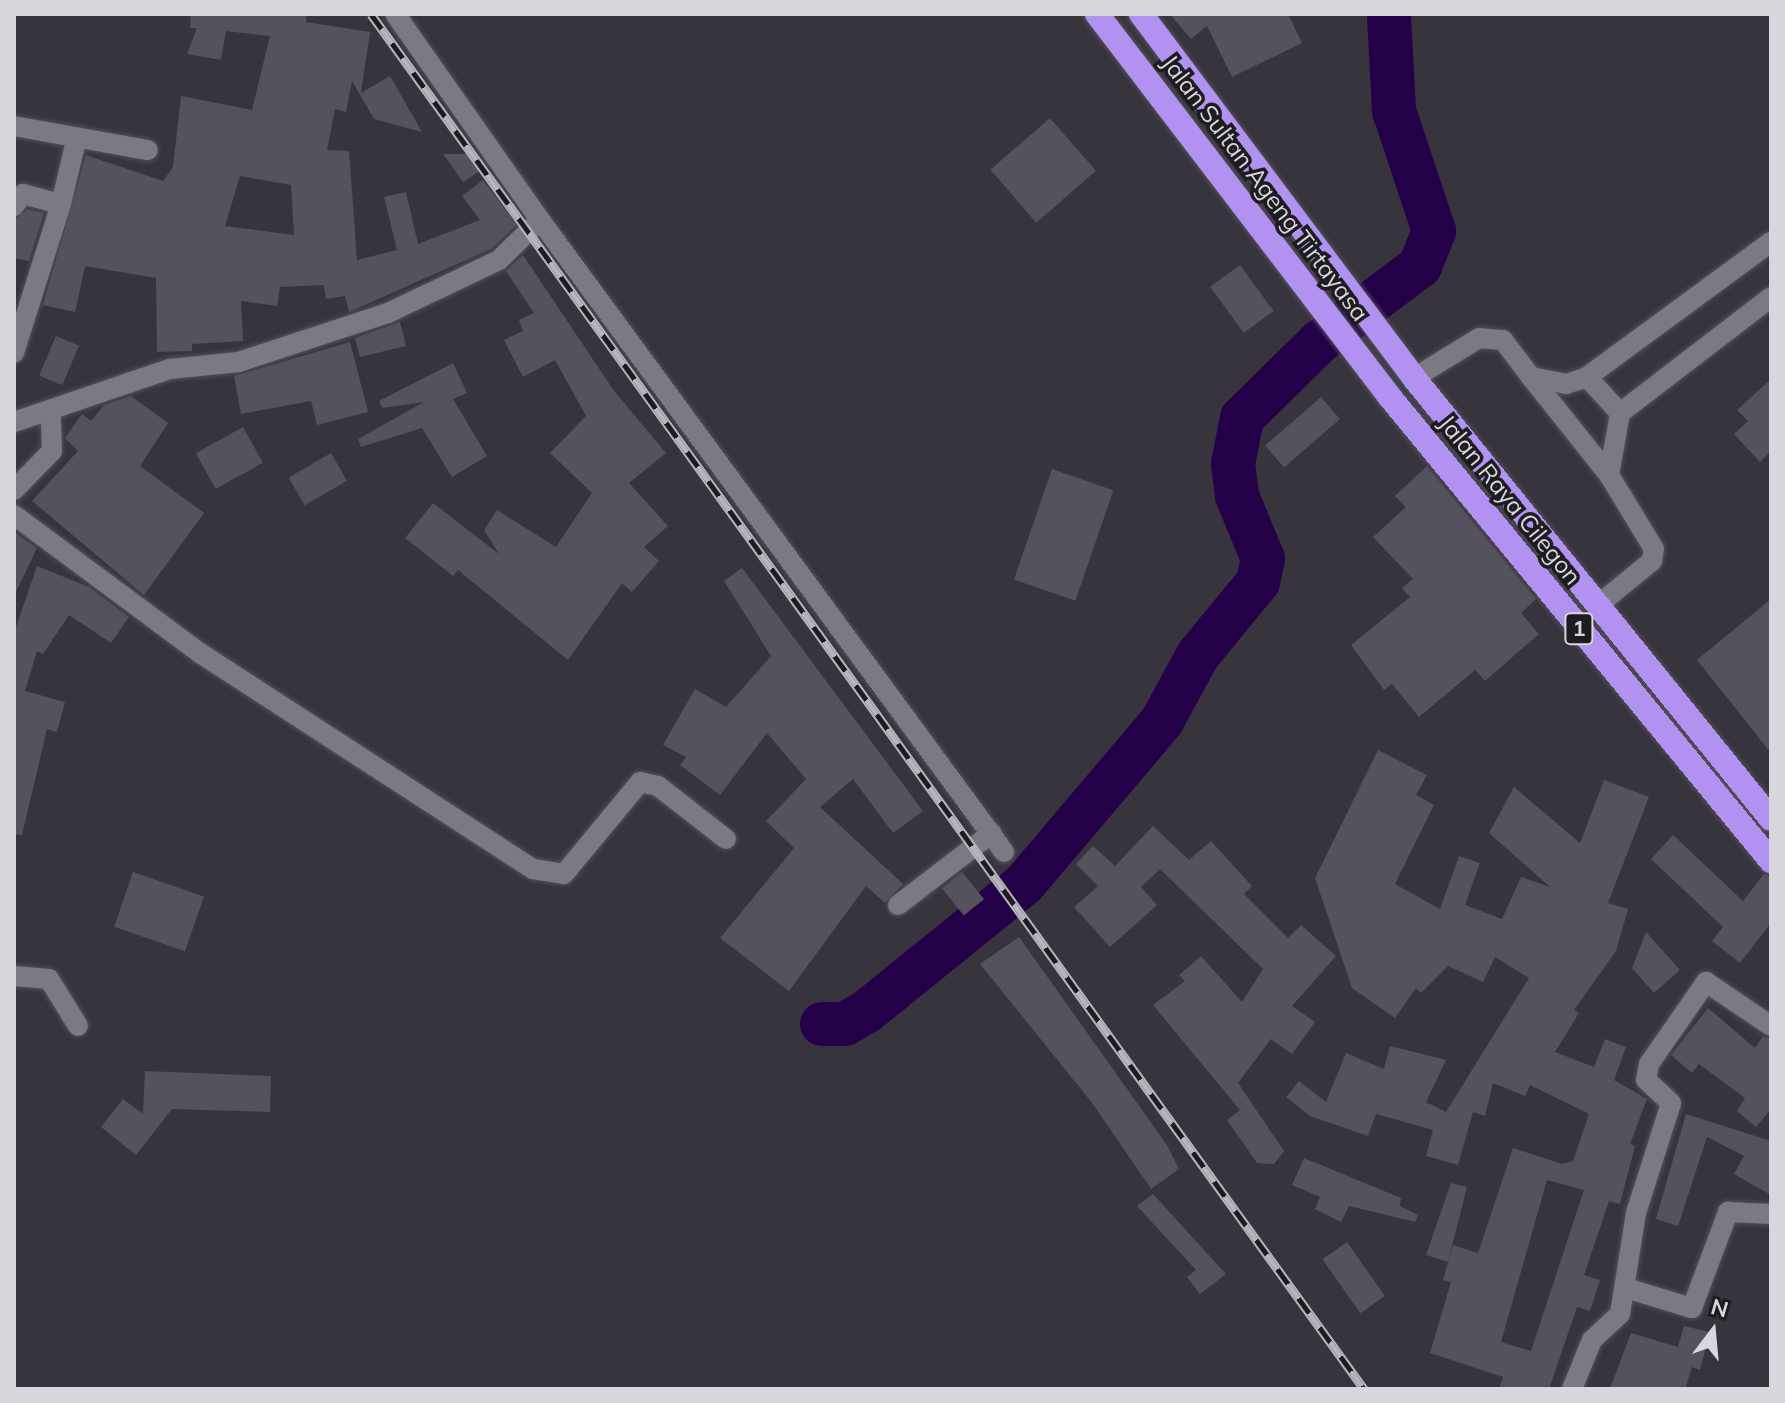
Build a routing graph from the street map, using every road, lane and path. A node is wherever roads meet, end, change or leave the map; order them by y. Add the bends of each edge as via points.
1 (395, 14) edge
2 (1097, 14) edge
3 (1141, 14) edge
4 (14, 126) edge
5 (76, 141) junction
6 (148, 150) dead end
7 (61, 204) junction
8 (14, 206) edge
9 (540, 220) junction
10 (1771, 242) edge
11 (1771, 297) edge
12 (14, 353) edge
13 (1531, 377) junction
14 (1587, 377) junction
15 (1414, 378) junction
16 (1389, 396) joint
17 (1620, 413) junction
18 (51, 415) junction
19 (14, 422) edge
20 (1609, 475) junction
21 (14, 490) edge
22 (14, 515) edge
23 (1598, 605) junction
24 (1771, 819) edge
25 (992, 833) junction
26 (726, 839) dead end
27 (1004, 852) dead end
28 (1771, 861) edge
29 (898, 905) dead end
30 (14, 976) edge
31 (78, 1026) dead end
32 (1771, 1026) edge
33 (1771, 1214) edge
34 (1626, 1288) junction
35 (1572, 1389) edge

1 - 9 street
2 - 16 highway, Jalan Sultan Ageng Tirtayasa / 1
3 - 15 highway, Jalan Sultan Ageng Tirtayasa / 1
4 - 5 street
5 - 6 street
5 - 7 street
7 - 8 street via 23,194
7 - 12 street
9 - 18 street via 499,260 402,308 239,362 170,369 73,398
9 - 25 street
10 - 14 street
11 - 17 street
13 - 14 street via 1566,384
13 - 15 street via 1503,340 1479,338
13 - 20 street
14 - 17 street
15 - 23 highway, Jalan Raya Cilegon / 1
16 - 28 highway, Jalan Raya Cilegon / 1
17 - 20 street
18 - 19 street
18 - 21 street via 52,451
20 - 23 street via 1654,549 1652,561
22 - 26 street via 200,653 533,869 564,874 640,782 658,786
23 - 24 highway, Jalan Raya Cilegon / 1
25 - 27 street
25 - 29 street
30 - 31 street via 49,979
32 - 34 street via 1706,982 1649,1064 1646,1080 1671,1103 1636,1213
33 - 34 street via 1728,1212 1692,1308
34 - 35 street via 1620,1314 1592,1340

